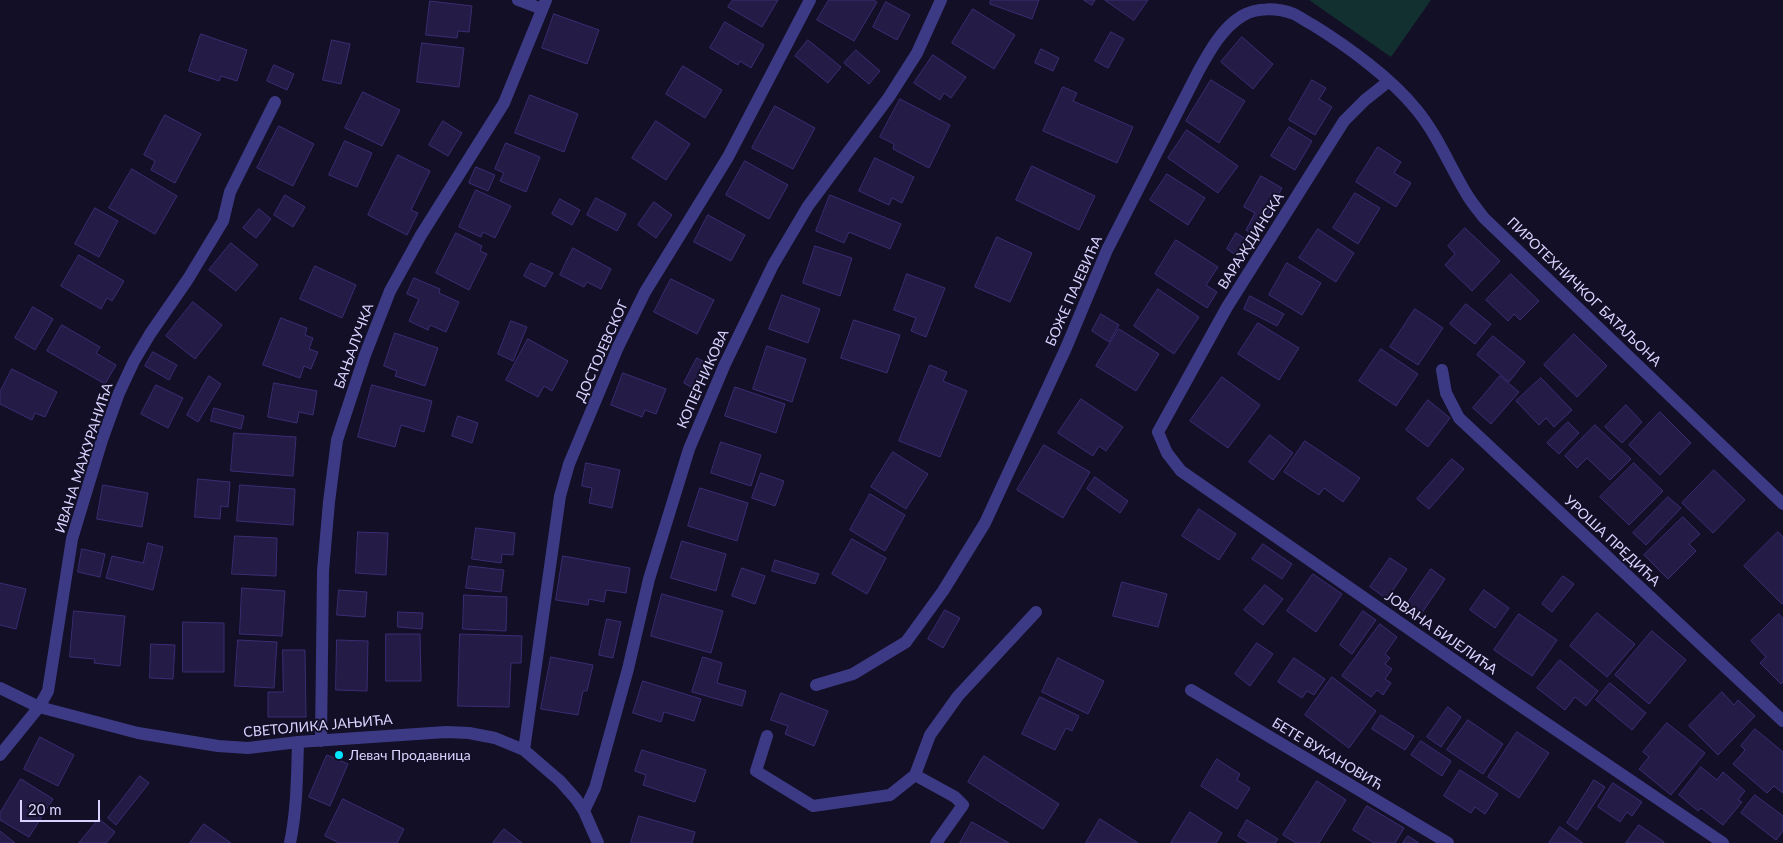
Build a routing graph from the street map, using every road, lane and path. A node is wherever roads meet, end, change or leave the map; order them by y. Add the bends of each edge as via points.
1 (518, 0) edge
2 (810, 0) edge
3 (940, 0) edge
4 (544, 4) edge
5 (1389, 81) junction
6 (275, 102) dead end
7 (1442, 370) dead end
8 (1158, 432) joint
9 (1783, 504) edge
10 (1036, 612) dead end
11 (816, 685) dead end
12 (0, 688) edge
13 (1191, 690) dead end
14 (39, 707) junction
15 (1783, 721) edge
16 (767, 736) dead end
17 (321, 740) junction
18 (298, 742) junction
19 (524, 750) junction
20 (0, 755) edge
21 (914, 775) junction
22 (584, 810) junction
23 (290, 843) edge
24 (598, 843) edge
25 (936, 843) edge
26 (1448, 843) edge
27 (1723, 843) edge

1 - 4 street
2 - 19 street, ДОСТОЈЕВСКОГ via 728,157 645,292 569,464 560,496
3 - 22 street, КОПЕРНИКОВА via 917,53 889,97 808,206 783,248 724,364 690,449 649,579 595,788
4 - 17 street, БАЊАЛУЧКА via 504,104 421,234 390,291 337,440 323,571
5 - 8 street, ВАРАЖДИНСКА via 1344,121 1227,307
5 - 9 street, ПИРОТЕХНИЧКОГ БАТАЉОНА via 1430,128 1484,218
5 - 11 street, БОЖЕ ПАЈЕВИЋА via 1333,38 1294,14 1264,10 1243,15 1228,28 1198,72 1107,250 1066,348 985,523 943,591 906,642 853,674
6 - 14 street, ИВАНА МАЖУРАНИЋА via 230,192 223,222 150,334 119,394 72,539 48,691
7 - 15 street, УРОША ПРЕДИЋА via 1446,394 1459,418
8 - 27 street, ЈОВАНА БИЈЕЛИЋА via 1167,453 1181,472
10 - 21 street via 958,696 930,735
12 - 14 street, СВЕТОЛИКА ЈАЊИЋА
13 - 26 street, БЕТЕ ВУКАНОВИЋ
14 - 18 street, СВЕТОЛИКА ЈАЊИЋА via 138,733 218,746 248,748
14 - 20 street, ИВАНА МАЖУРАНИЋА
16 - 21 street via 756,771 813,806 890,795
17 - 18 street, СВЕТОЛИКА ЈАЊИЋА
17 - 19 street, СВЕТОЛИКА ЈАЊИЋА via 469,733 495,738
18 - 23 street via 297,794
19 - 22 street, СВЕТОЛИКА ЈАЊИЋА via 560,781
21 - 25 street via 955,797 963,805
22 - 24 street, СВЕТОЛИКА ЈАЊИЋА

